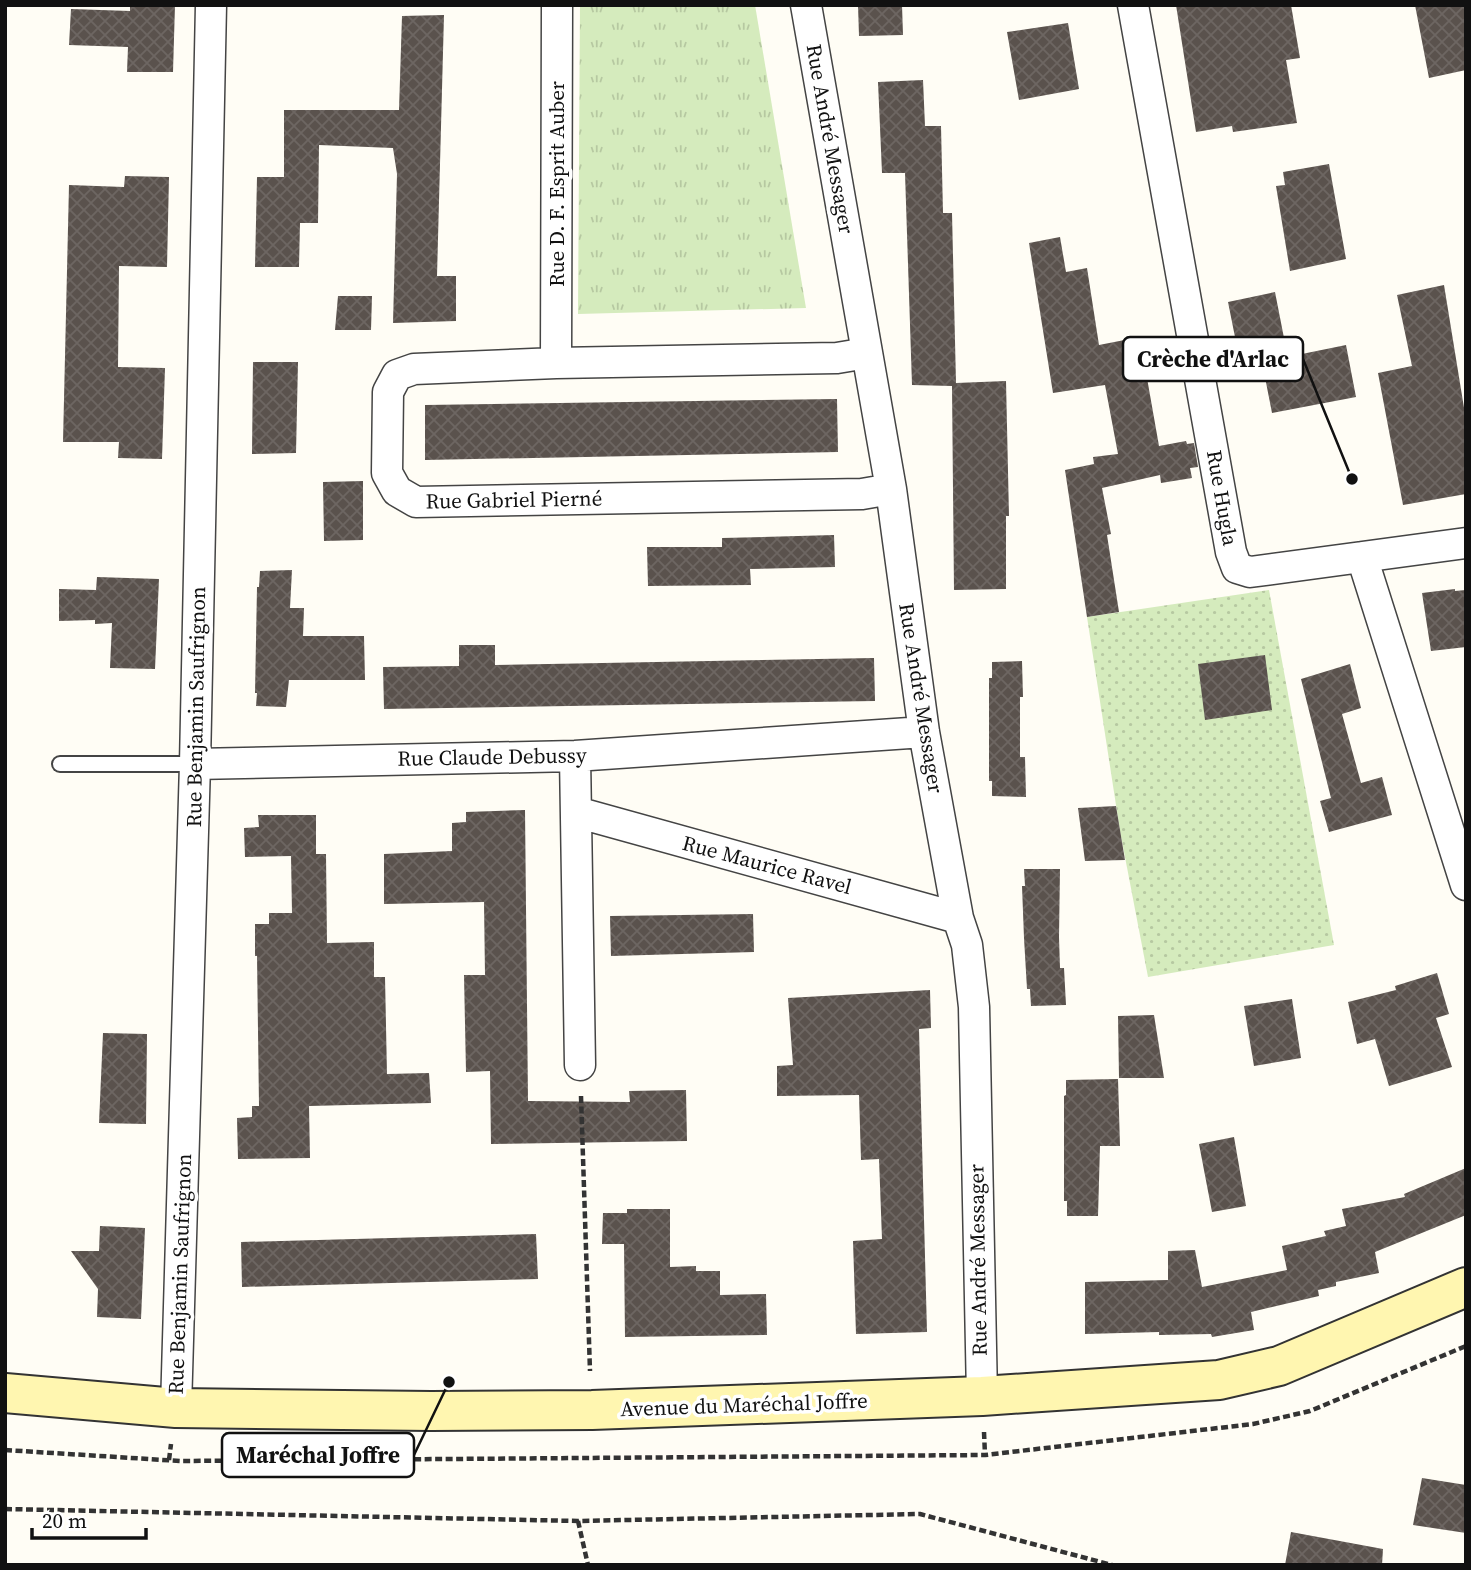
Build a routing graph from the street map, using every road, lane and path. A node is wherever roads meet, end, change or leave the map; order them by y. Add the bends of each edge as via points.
1 (211, 5) edge
2 (557, 5) edge
3 (806, 5) edge
4 (1133, 5) edge
5 (867, 353) junction
6 (556, 363) junction
7 (891, 489) junction
8 (1466, 543) edge
9 (1362, 557) junction
10 (924, 732) junction
11 (575, 755) junction
12 (60, 764) dead end
13 (195, 764) junction
14 (576, 812) junction
15 (1466, 885) edge
16 (958, 918) junction
17 (580, 1065) joint
18 (1466, 1287) edge
19 (5, 1393) edge
20 (982, 1396) junction
21 (176, 1408) junction
22 (592, 1410) junction
23 (5, 1509) edge
24 (578, 1521) junction
25 (588, 1565) edge
26 (1112, 1565) edge

1 - 13 street, Rue Benjamin Saufrignon
2 - 6 street, Rue D. F. Esprit Auber
3 - 5 street, Rue André Messager
4 - 9 street, Rue Hugla via 1237,568 1250,572
5 - 6 street, Rue Gabriel Pierné via 837,358
5 - 7 street, Rue André Messager
6 - 7 street, Rue Gabriel Pierné via 414,369 397,375 388,392 387,473 397,491 415,502 862,495
7 - 10 street, Rue André Messager
8 - 9 street
9 - 15 street
10 - 11 street, Rue Claude Debussy
10 - 16 street, Rue André Messager
11 - 13 street, Rue Claude Debussy
11 - 14 street
12 - 13 lane, Rue Claude Debussy
13 - 21 street, Rue Benjamin Saufrignon
14 - 16 street, Rue Maurice Ravel
14 - 17 street
16 - 20 street, Rue André Messager via 967,945 974,1007
17 - 22 path
18 - 20 street, Avenue du Maréchal Joffre via 1279,1366 1219,1380
19 - 21 street, Avenue du Maréchal Joffre
20 - 22 street, Avenue du Maréchal Joffre
21 - 22 street, Avenue du Maréchal Joffre
23 - 24 path
24 - 25 path
24 - 26 path via 920,1514

